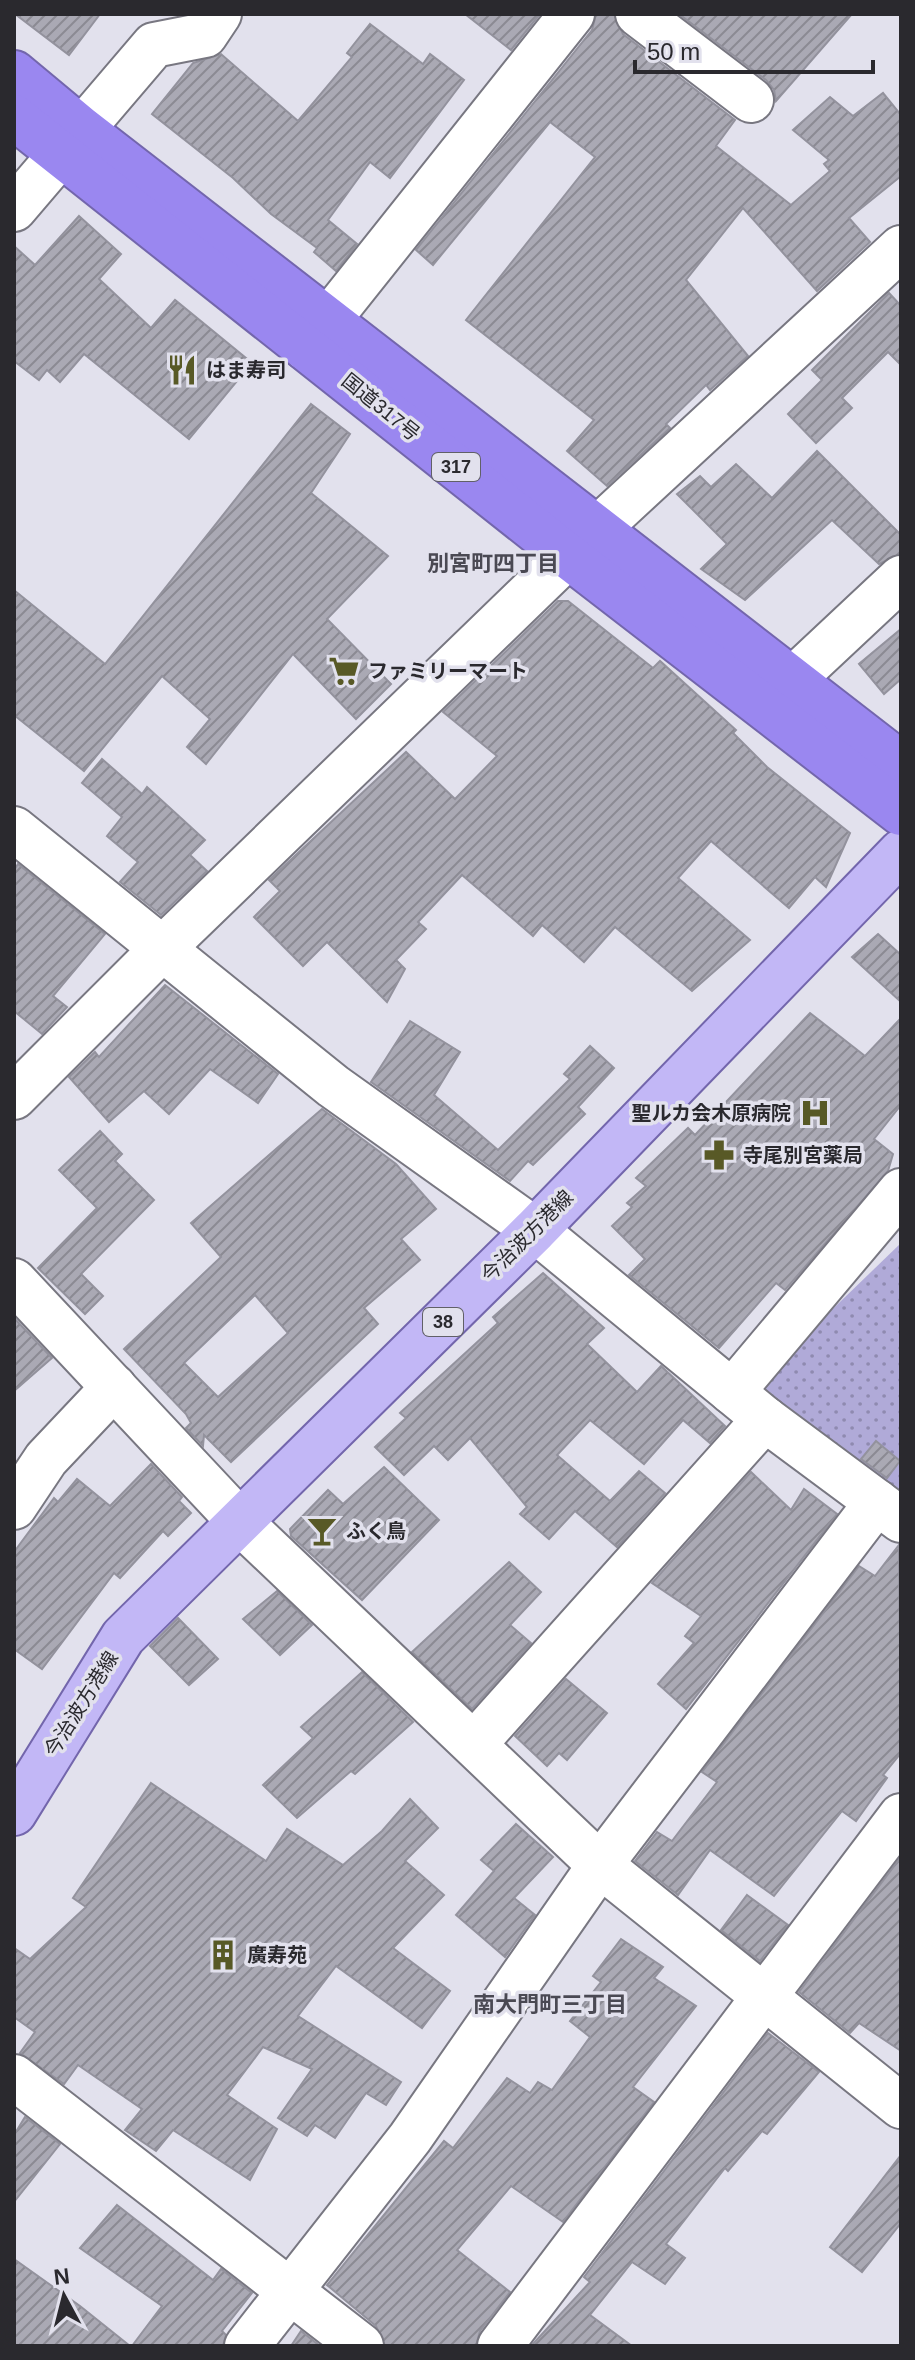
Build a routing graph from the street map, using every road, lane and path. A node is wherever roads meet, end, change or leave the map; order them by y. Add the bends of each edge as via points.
1 (219, 14) edge
2 (572, 14) edge
3 (638, 14) edge
4 (14, 73) edge
5 (751, 100) dead end
6 (14, 117) edge
7 (70, 140) junction
8 (14, 209) edge
9 (901, 248) edge
10 (318, 334) junction
11 (584, 543) junction
12 (901, 578) edge
13 (791, 681) junction
14 (901, 764) edge
15 (901, 813) edge
16 (14, 829) edge
17 (901, 852) edge
18 (161, 950) junction
19 (14, 1097) edge
20 (901, 1191) edge
21 (535, 1230) junction
22 (14, 1281) edge
23 (114, 1387) junction
24 (749, 1405) junction
25 (14, 1507) edge
26 (889, 1511) edge
27 (241, 1523) junction
28 (474, 1744) junction
29 (14, 1813) edge
30 (901, 1816) edge
31 (600, 1865) junction
32 (764, 1994) junction
33 (14, 2077) edge
34 (901, 2106) edge
35 (288, 2292) junction
36 (247, 2346) edge
37 (361, 2346) edge
38 (500, 2346) edge

1 - 7 street via 205,35 154,45
2 - 10 street
3 - 5 street
4 - 7 highway, 国道317号 / 317
6 - 7 highway, 国道317号 / 317
7 - 8 street
7 - 10 highway, 国道317号 / 317
9 - 11 street
10 - 11 highway, 国道317号 / 317
11 - 13 highway, 国道317号 / 317
11 - 15 highway, 国道317号 / 317
11 - 18 street
12 - 13 street
13 - 14 highway, 国道317号 / 317
16 - 18 street
17 - 21 main road, 今治波方港線 / 38
18 - 19 street
18 - 21 street via 333,1086
20 - 24 street
21 - 24 street
21 - 27 main road, 今治波方港線 / 38
22 - 23 street
23 - 25 street via 46,1459
23 - 27 street
24 - 26 street
24 - 28 street
26 - 31 street
27 - 28 street
27 - 29 main road, 今治波方港線 / 38 via 123,1637
28 - 31 street
30 - 32 street
31 - 32 street
31 - 35 street via 410,2138
32 - 34 street
32 - 38 street
33 - 35 street
35 - 36 street
35 - 37 street

